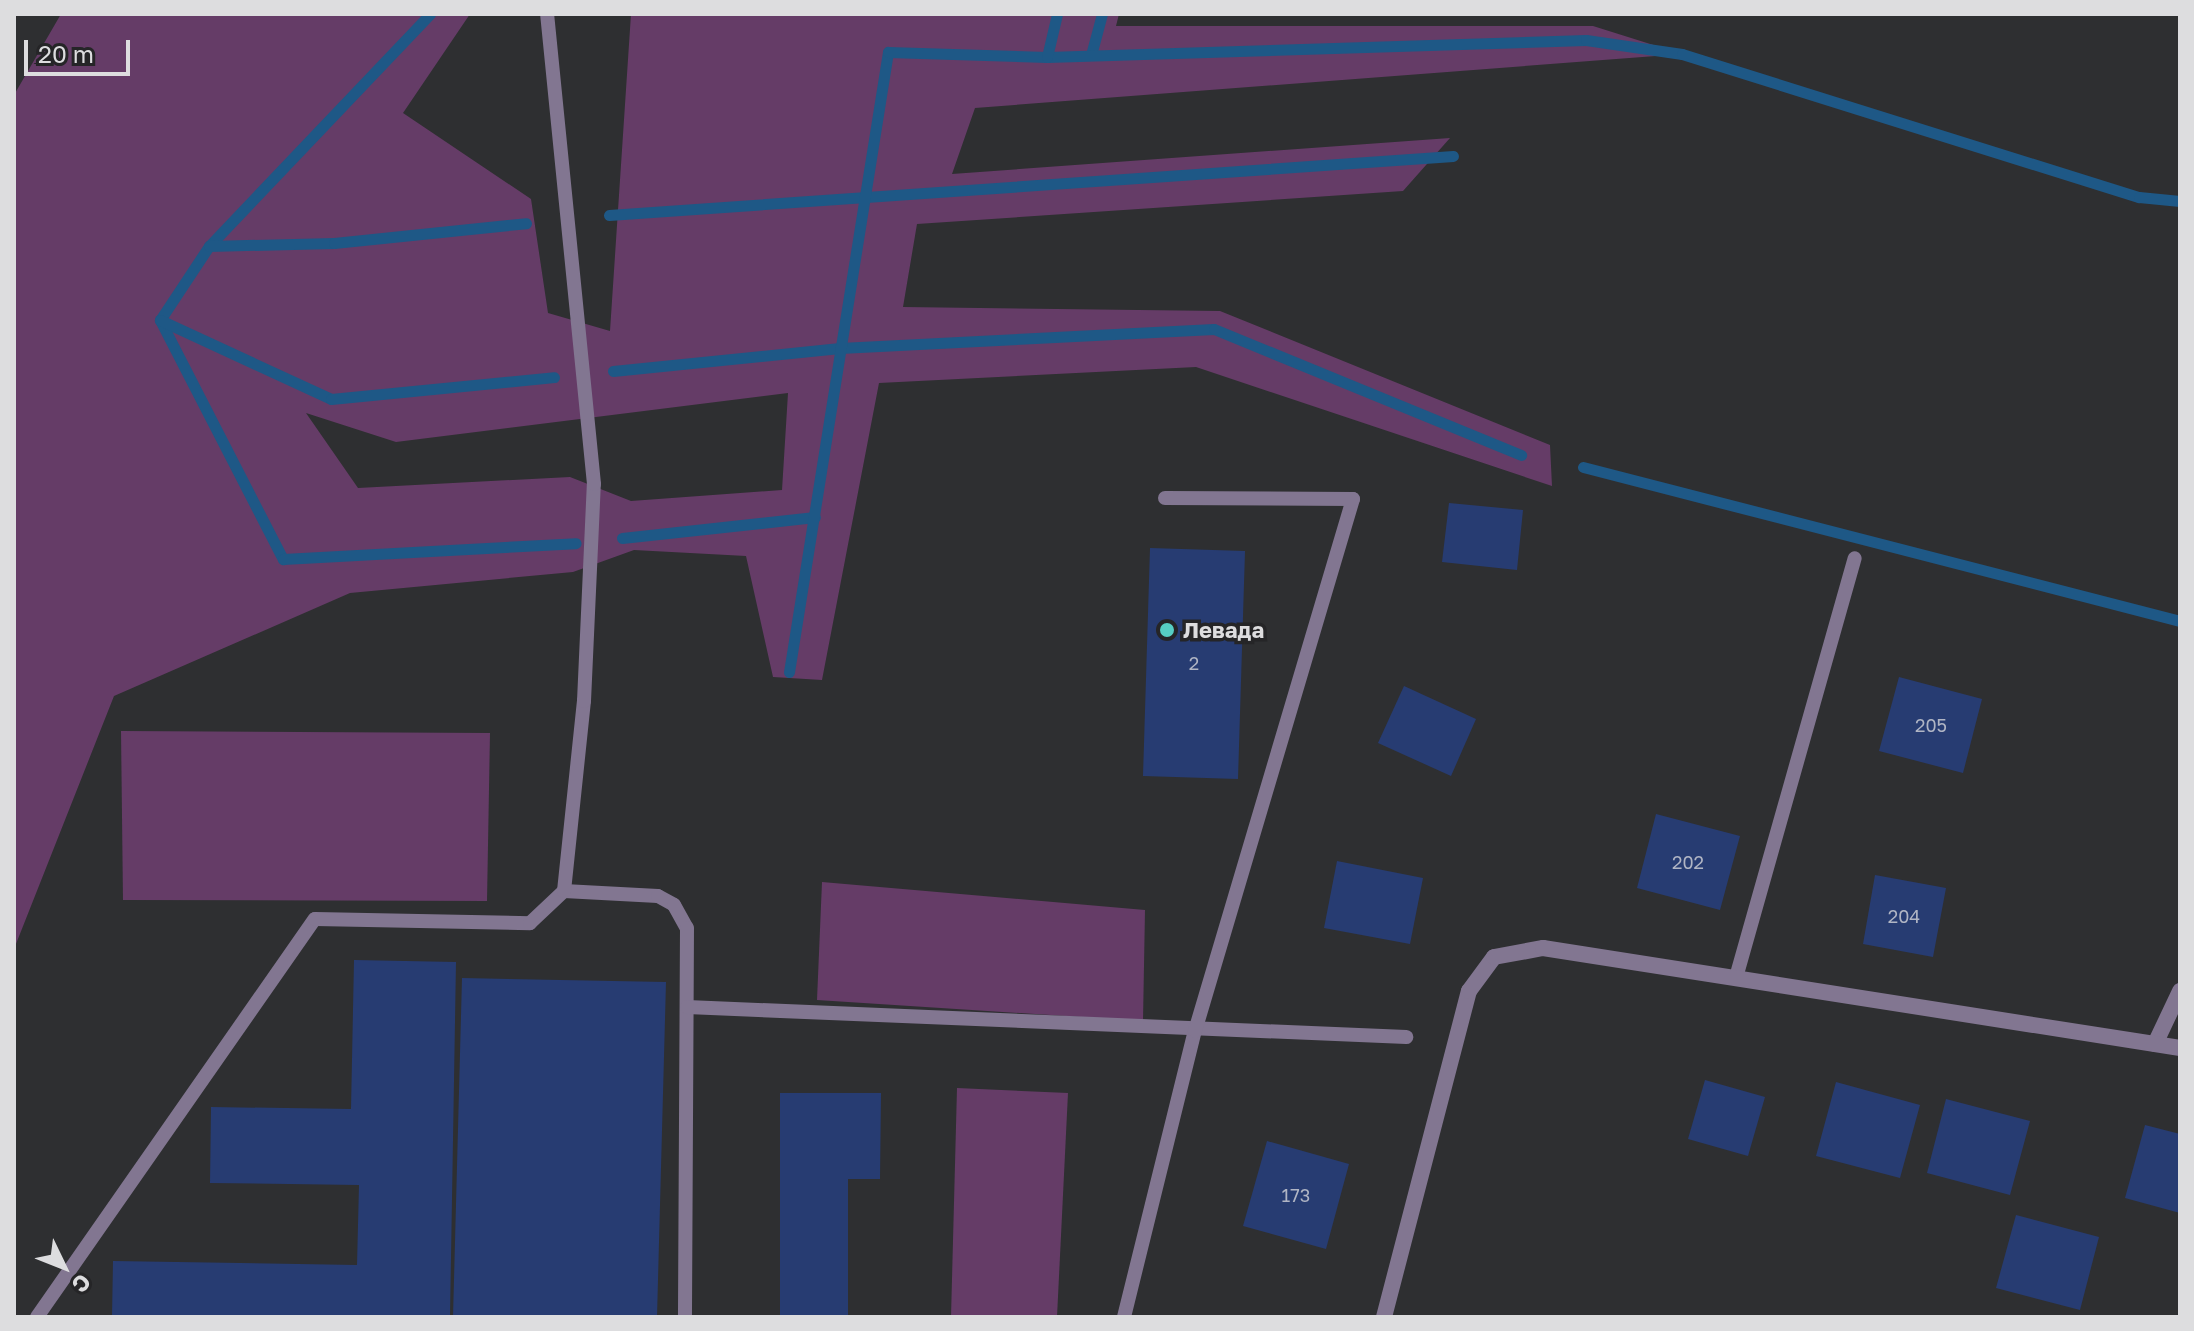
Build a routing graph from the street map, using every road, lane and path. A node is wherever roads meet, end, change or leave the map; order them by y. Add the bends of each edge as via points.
1 (547, 14) edge
2 (1165, 498) dead end
3 (1855, 558) dead end
4 (564, 891) junction
5 (1737, 974) junction
6 (2180, 991) edge
7 (687, 1007) junction
8 (1195, 1031) junction
9 (1406, 1037) dead end
10 (2155, 1044) junction
11 (2180, 1048) edge
12 (37, 1317) edge
13 (685, 1317) edge
14 (1124, 1317) edge
15 (1384, 1317) edge

1 - 4 lane via 594,484
2 - 8 lane via 1353,499
3 - 5 lane
4 - 7 lane via 658,896 674,905 687,928
4 - 12 lane via 530,923 315,919
5 - 10 street
5 - 15 street via 1543,948 1494,957 1469,991
6 - 10 street
7 - 8 lane
7 - 13 lane
8 - 9 lane
8 - 14 lane
10 - 11 street

